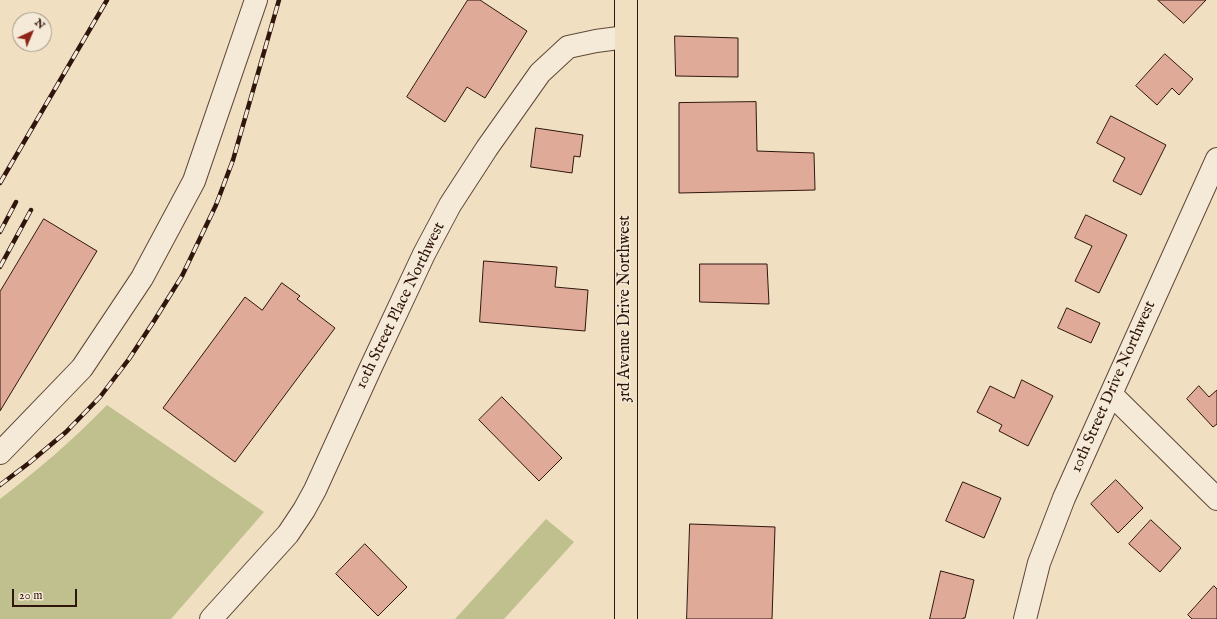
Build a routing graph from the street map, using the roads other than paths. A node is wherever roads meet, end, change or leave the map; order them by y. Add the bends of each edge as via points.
1 (256, 0) edge
2 (626, 0) edge
3 (626, 37) junction
4 (1217, 159) edge
5 (1111, 394) junction
6 (0, 453) edge
7 (1217, 499) edge
8 (211, 619) edge
9 (626, 619) edge
10 (1025, 619) edge

1 - 6 street via 194,182 142,278 82,368
2 - 3 main road, 3rd Avenue Drive Northwest
3 - 8 street, 10th Street Place Northwest via 568,47 540,73 486,148 450,205 424,254 304,510 288,534
3 - 9 main road, 3rd Avenue Drive Northwest
4 - 5 street, 10th Street Drive Northwest
5 - 7 street
5 - 10 street, 10th Street Drive Northwest via 1064,498 1040,563

